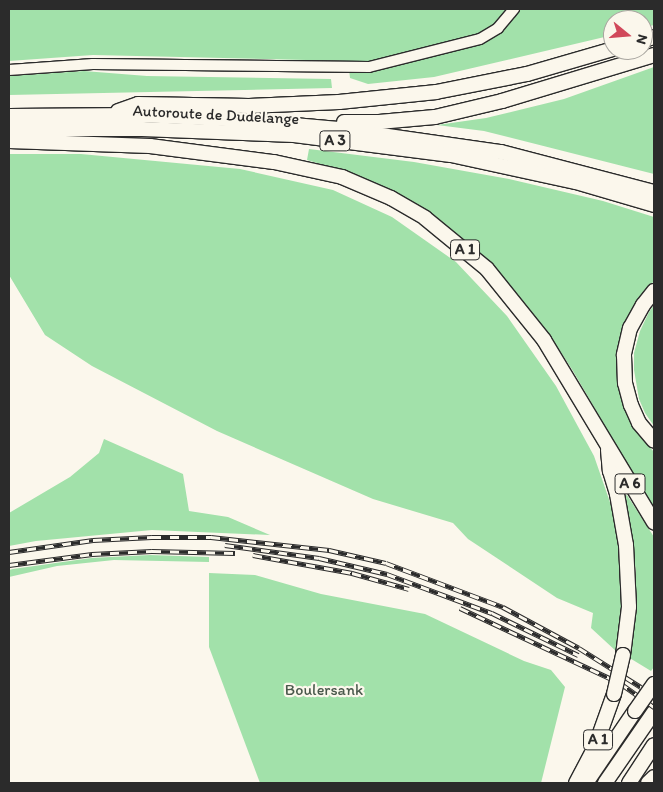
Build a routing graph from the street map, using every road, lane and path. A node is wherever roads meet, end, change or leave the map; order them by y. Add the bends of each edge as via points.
1 (514, 9) edge
2 (603, 52) edge
3 (654, 55) edge
4 (9, 70) edge
5 (108, 115) junction
6 (9, 116) edge
7 (227, 118) junction
8 (9, 129) edge
9 (9, 141) edge
10 (654, 192) edge
11 (654, 205) edge
12 (654, 291) edge
13 (654, 441) edge
14 (608, 446) junction
15 (654, 522) edge
16 (654, 684) edge
17 (651, 716) edge
18 (654, 745) edge
19 (654, 777) edge
20 (576, 783) edge
21 (586, 783) edge
22 (605, 783) edge
23 (629, 783) edge
24 (648, 783) edge

1 - 4 street via 498,28 480,39 369,67 92,64
2 - 5 highway, A 3 via 528,74 436,92 339,102 249,106 138,104
3 - 7 highway, A 3 via 502,101 435,117 379,122
5 - 6 highway, Autoroute de Dudelange / A 3
5 - 7 highway, Autoroute de Dudelange / A 3
7 - 10 highway, Autoroute de Dudelange / A 3 via 339,129 501,152
8 - 11 highway, Autoroute de Dudelange / A 3 via 142,129 294,135 452,155 576,182
9 - 14 highway, A 1 via 150,146 274,162 342,177 391,198 425,218 487,269 544,340
12 - 13 highway via 630,328 624,355 625,383 631,405 639,424
14 - 15 highway, A 6
14 - 20 highway, A 1, bridge via 610,472 626,545 629,607 614,694 595,746
16 - 21 highway, A 1, bridge
17 - 22 highway, A 1
18 - 23 highway
19 - 24 highway

